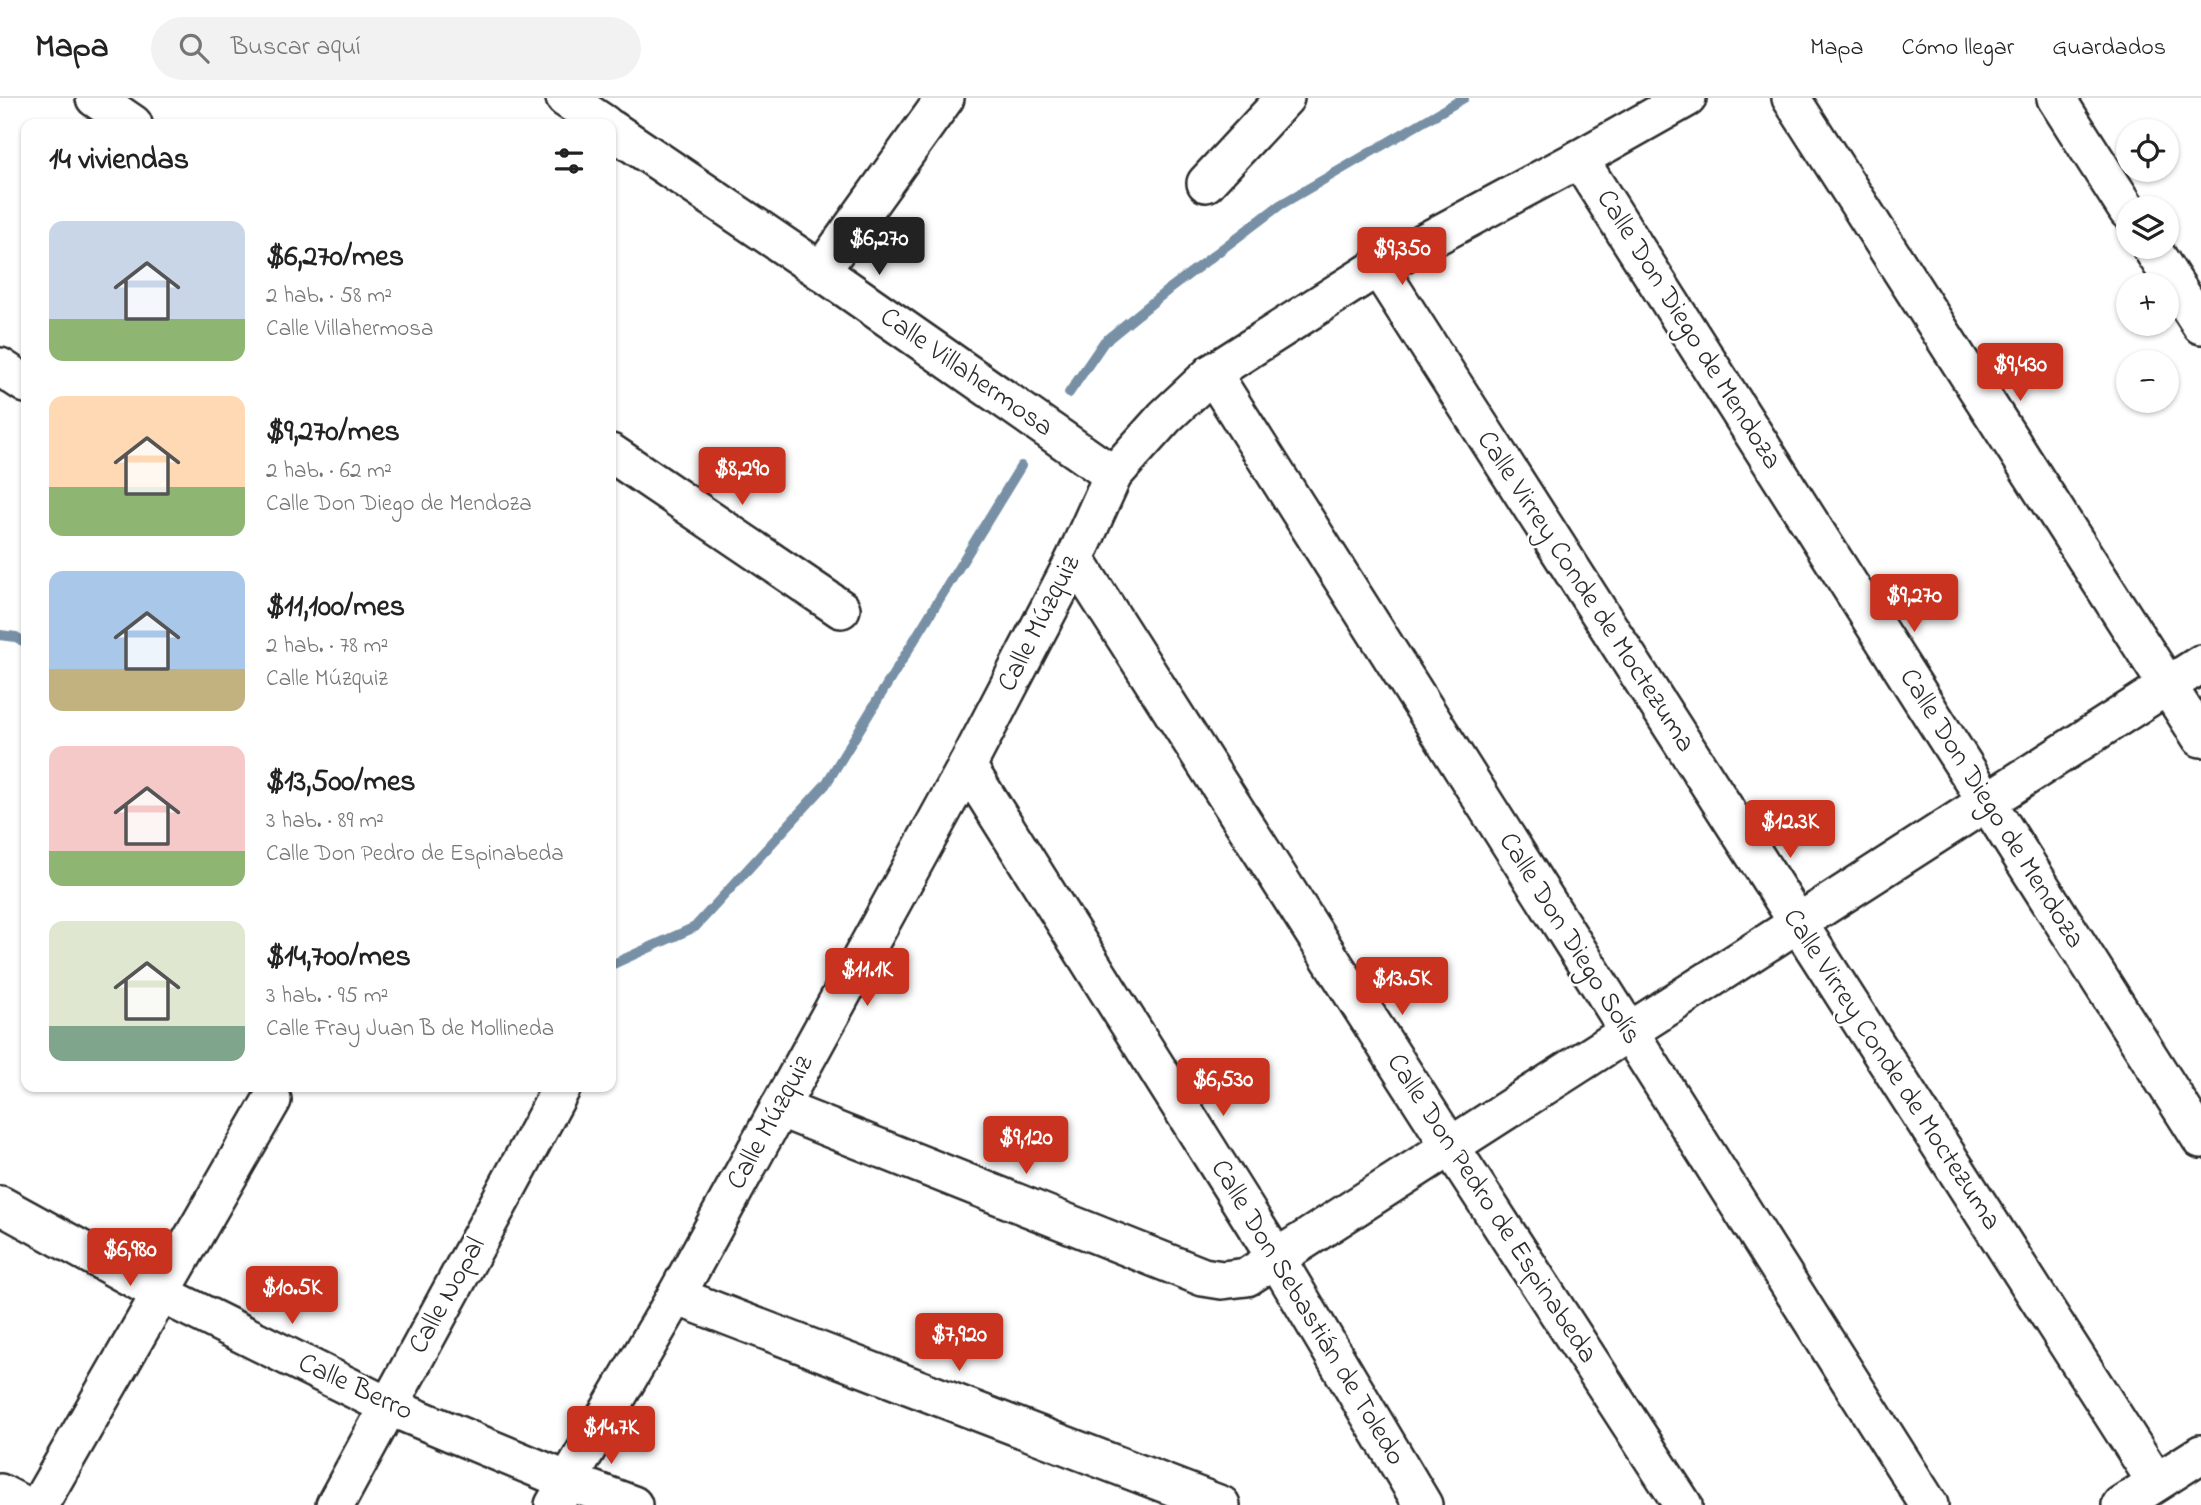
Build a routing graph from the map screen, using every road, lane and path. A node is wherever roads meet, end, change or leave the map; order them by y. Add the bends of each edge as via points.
1 (95, 98) edge
2 (945, 98) edge
3 (1285, 98) edge
4 (1687, 98) edge
5 (1791, 98) edge
6 (2056, 98) edge
7 (126, 119) edge
8 (616, 132) edge
9 (1579, 159) junction
10 (1206, 183) dead end
11 (2118, 196) edge
12 (2159, 259) edge
13 (1378, 267) junction
14 (821, 271) junction
15 (2201, 325) edge
16 (0, 367) edge
17 (1212, 373) junction
18 (21, 381) edge
19 (616, 456) edge
20 (1113, 475) junction
21 (1075, 559) junction
22 (841, 610) dead end
23 (2201, 664) edge
24 (2167, 685) junction
25 (2201, 738) edge
26 (967, 766) junction
27 (1986, 802) junction
28 (1797, 924) junction
29 (1628, 1032) junction
30 (559, 1092) edge
31 (272, 1100) dead end
32 (779, 1108) junction
33 (2201, 1139) edge
34 (1450, 1146) junction
35 (0, 1205) edge
36 (1276, 1258) junction
37 (160, 1293) junction
38 (676, 1296) junction
39 (388, 1406) junction
40 (2201, 1454) edge
41 (2156, 1482) junction
42 (0, 1493) edge
43 (561, 1493) edge
44 (23, 1505) edge
45 (39, 1505) edge
46 (335, 1505) edge
47 (633, 1505) edge
48 (1221, 1505) edge
49 (1423, 1505) edge
50 (1683, 1505) edge
51 (1929, 1505) edge
52 (2121, 1505) edge

1 - 7 street
2 - 14 street
3 - 10 street
4 - 9 street, Calle Múzquiz
5 - 24 street
6 - 11 street
8 - 14 street, Calle Villahermosa
9 - 13 street, Calle Múzquiz
9 - 27 street, Calle Don Diego de Mendoza
12 - 15 street
13 - 17 street, Calle Múzquiz
13 - 28 street, Calle Virrey Conde de Moctezuma
14 - 20 street, Calle Villahermosa
16 - 18 street
17 - 20 street, Calle Múzquiz
17 - 29 street, Calle Don Diego Solís
19 - 22 street
20 - 21 street, Calle Múzquiz
21 - 26 street, Calle Múzquiz
21 - 34 street, Calle Don Pedro de Espinabeda
23 - 24 street
24 - 25 street
24 - 27 street
26 - 32 street, Calle Múzquiz
26 - 36 street, Calle Don Sebastián de Toledo
27 - 28 street
27 - 33 street, Calle Don Diego de Mendoza
28 - 29 street
28 - 41 street, Calle Virrey Conde de Moctezuma
29 - 34 street
29 - 51 street, Calle Don Diego Solís
30 - 39 street, Calle Nopal
31 - 37 street
32 - 36 street via 1203,1278 1247,1277
32 - 38 street, Calle Múzquiz
34 - 36 street
34 - 50 street, Calle Don Pedro de Espinabeda
35 - 37 street, Calle Berro
36 - 49 street, Calle Don Sebastián de Toledo
37 - 39 street, Calle Berro
37 - 45 street
38 - 43 street, Calle Múzquiz
38 - 48 street
39 - 43 street, Calle Berro
39 - 46 street, Calle Nopal
40 - 41 street
41 - 52 street
42 - 44 street
43 - 47 street, Calle Berro

